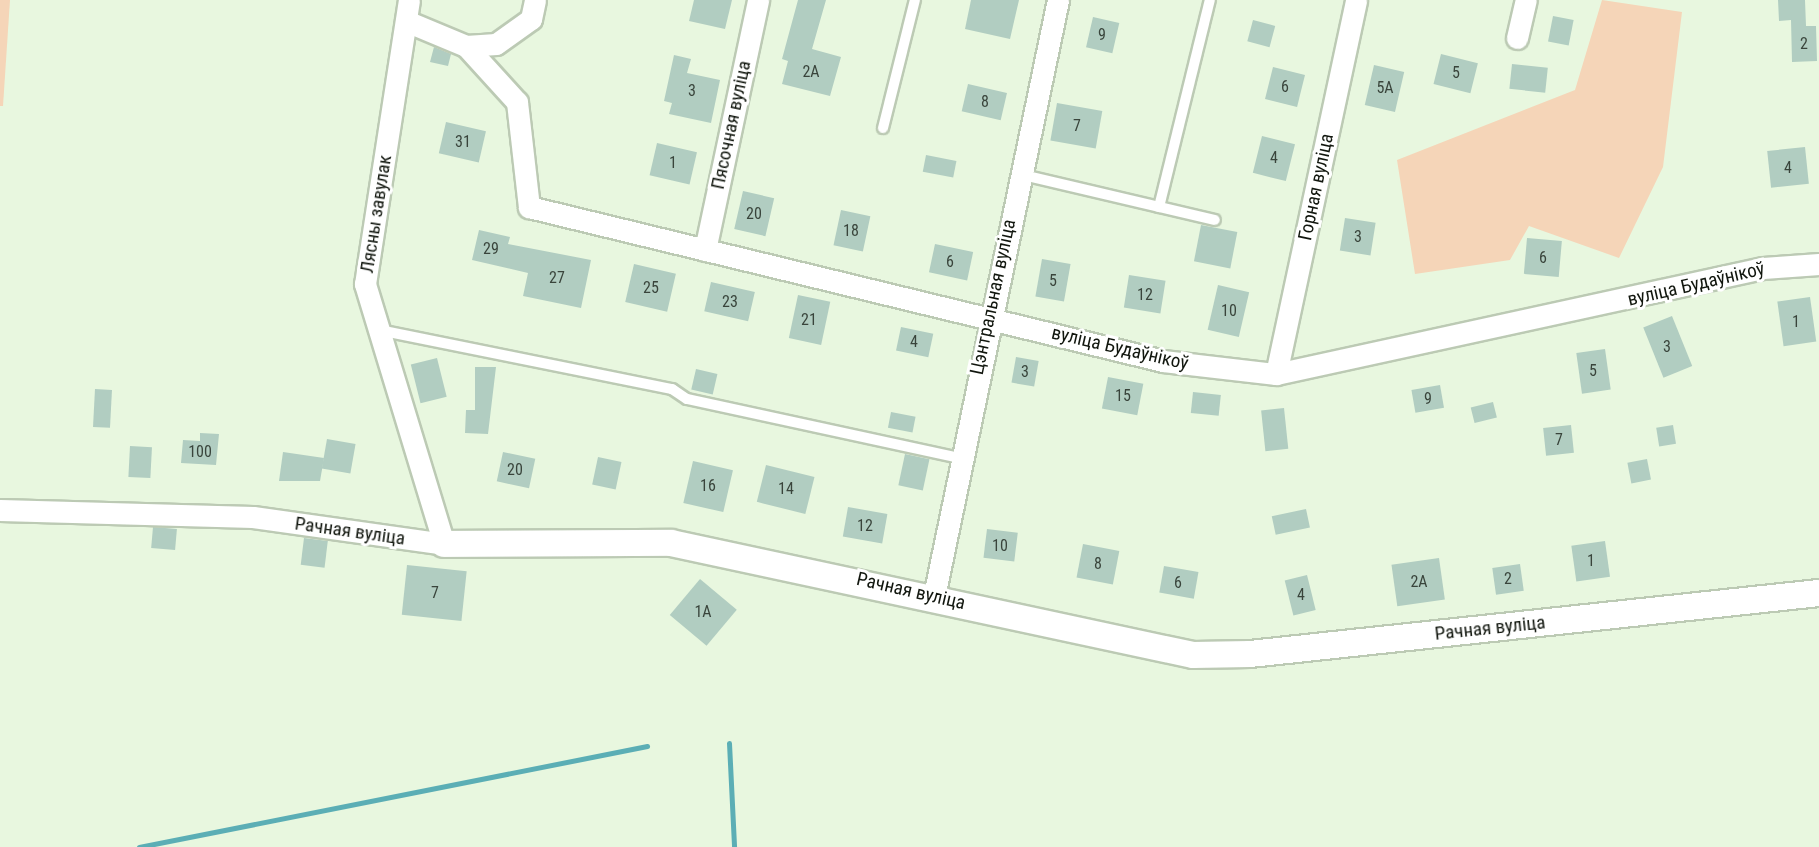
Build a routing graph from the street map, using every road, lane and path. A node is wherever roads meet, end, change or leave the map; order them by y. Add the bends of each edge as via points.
1 (758, 0) edge
2 (915, 0) edge
3 (1058, 0) edge
4 (1210, 0) edge
5 (1356, 0) edge
6 (1526, 0) edge
7 (407, 10) edge
8 (533, 10) edge
9 (1517, 38) dead end
10 (466, 46) junction
11 (883, 128) dead end
12 (1019, 174) junction
13 (1159, 207) junction
14 (1215, 220) dead end
15 (705, 250) junction
16 (1819, 264) edge
17 (989, 317) junction
18 (379, 330) junction
19 (1276, 374) junction
20 (959, 458) junction
21 (0, 510) edge
22 (444, 544) junction
23 (1819, 593) edge
24 (934, 596) junction

1 - 15 street, Пясочная вуліца
2 - 11 lane
3 - 12 street, Цэнтральная вуліца
4 - 13 lane
5 - 19 street, Горная вуліца
6 - 9 street
7 - 10 street
7 - 18 street, Лясны завулак via 365,284
8 - 10 street via 496,44
10 - 15 street, вуліца Будаўнікоў via 517,102 529,207
12 - 13 lane
12 - 17 street, Цэнтральная вуліца
13 - 14 lane
15 - 17 street, вуліца Будаўнікоў
16 - 19 street, вуліца Будаўнікоў via 1763,268
17 - 19 street, вуліца Будаўнікоў via 1164,361
17 - 20 street, Цэнтральная вуліца
18 - 20 lane via 672,389 687,400
18 - 22 street, Лясны завулак
20 - 24 street, Цэнтральная вуліца
21 - 22 street, Рачная вуліца via 253,517
22 - 24 street, Рачная вуліца via 641,539
23 - 24 street, Рачная вуліца via 1250,654 1136,647

